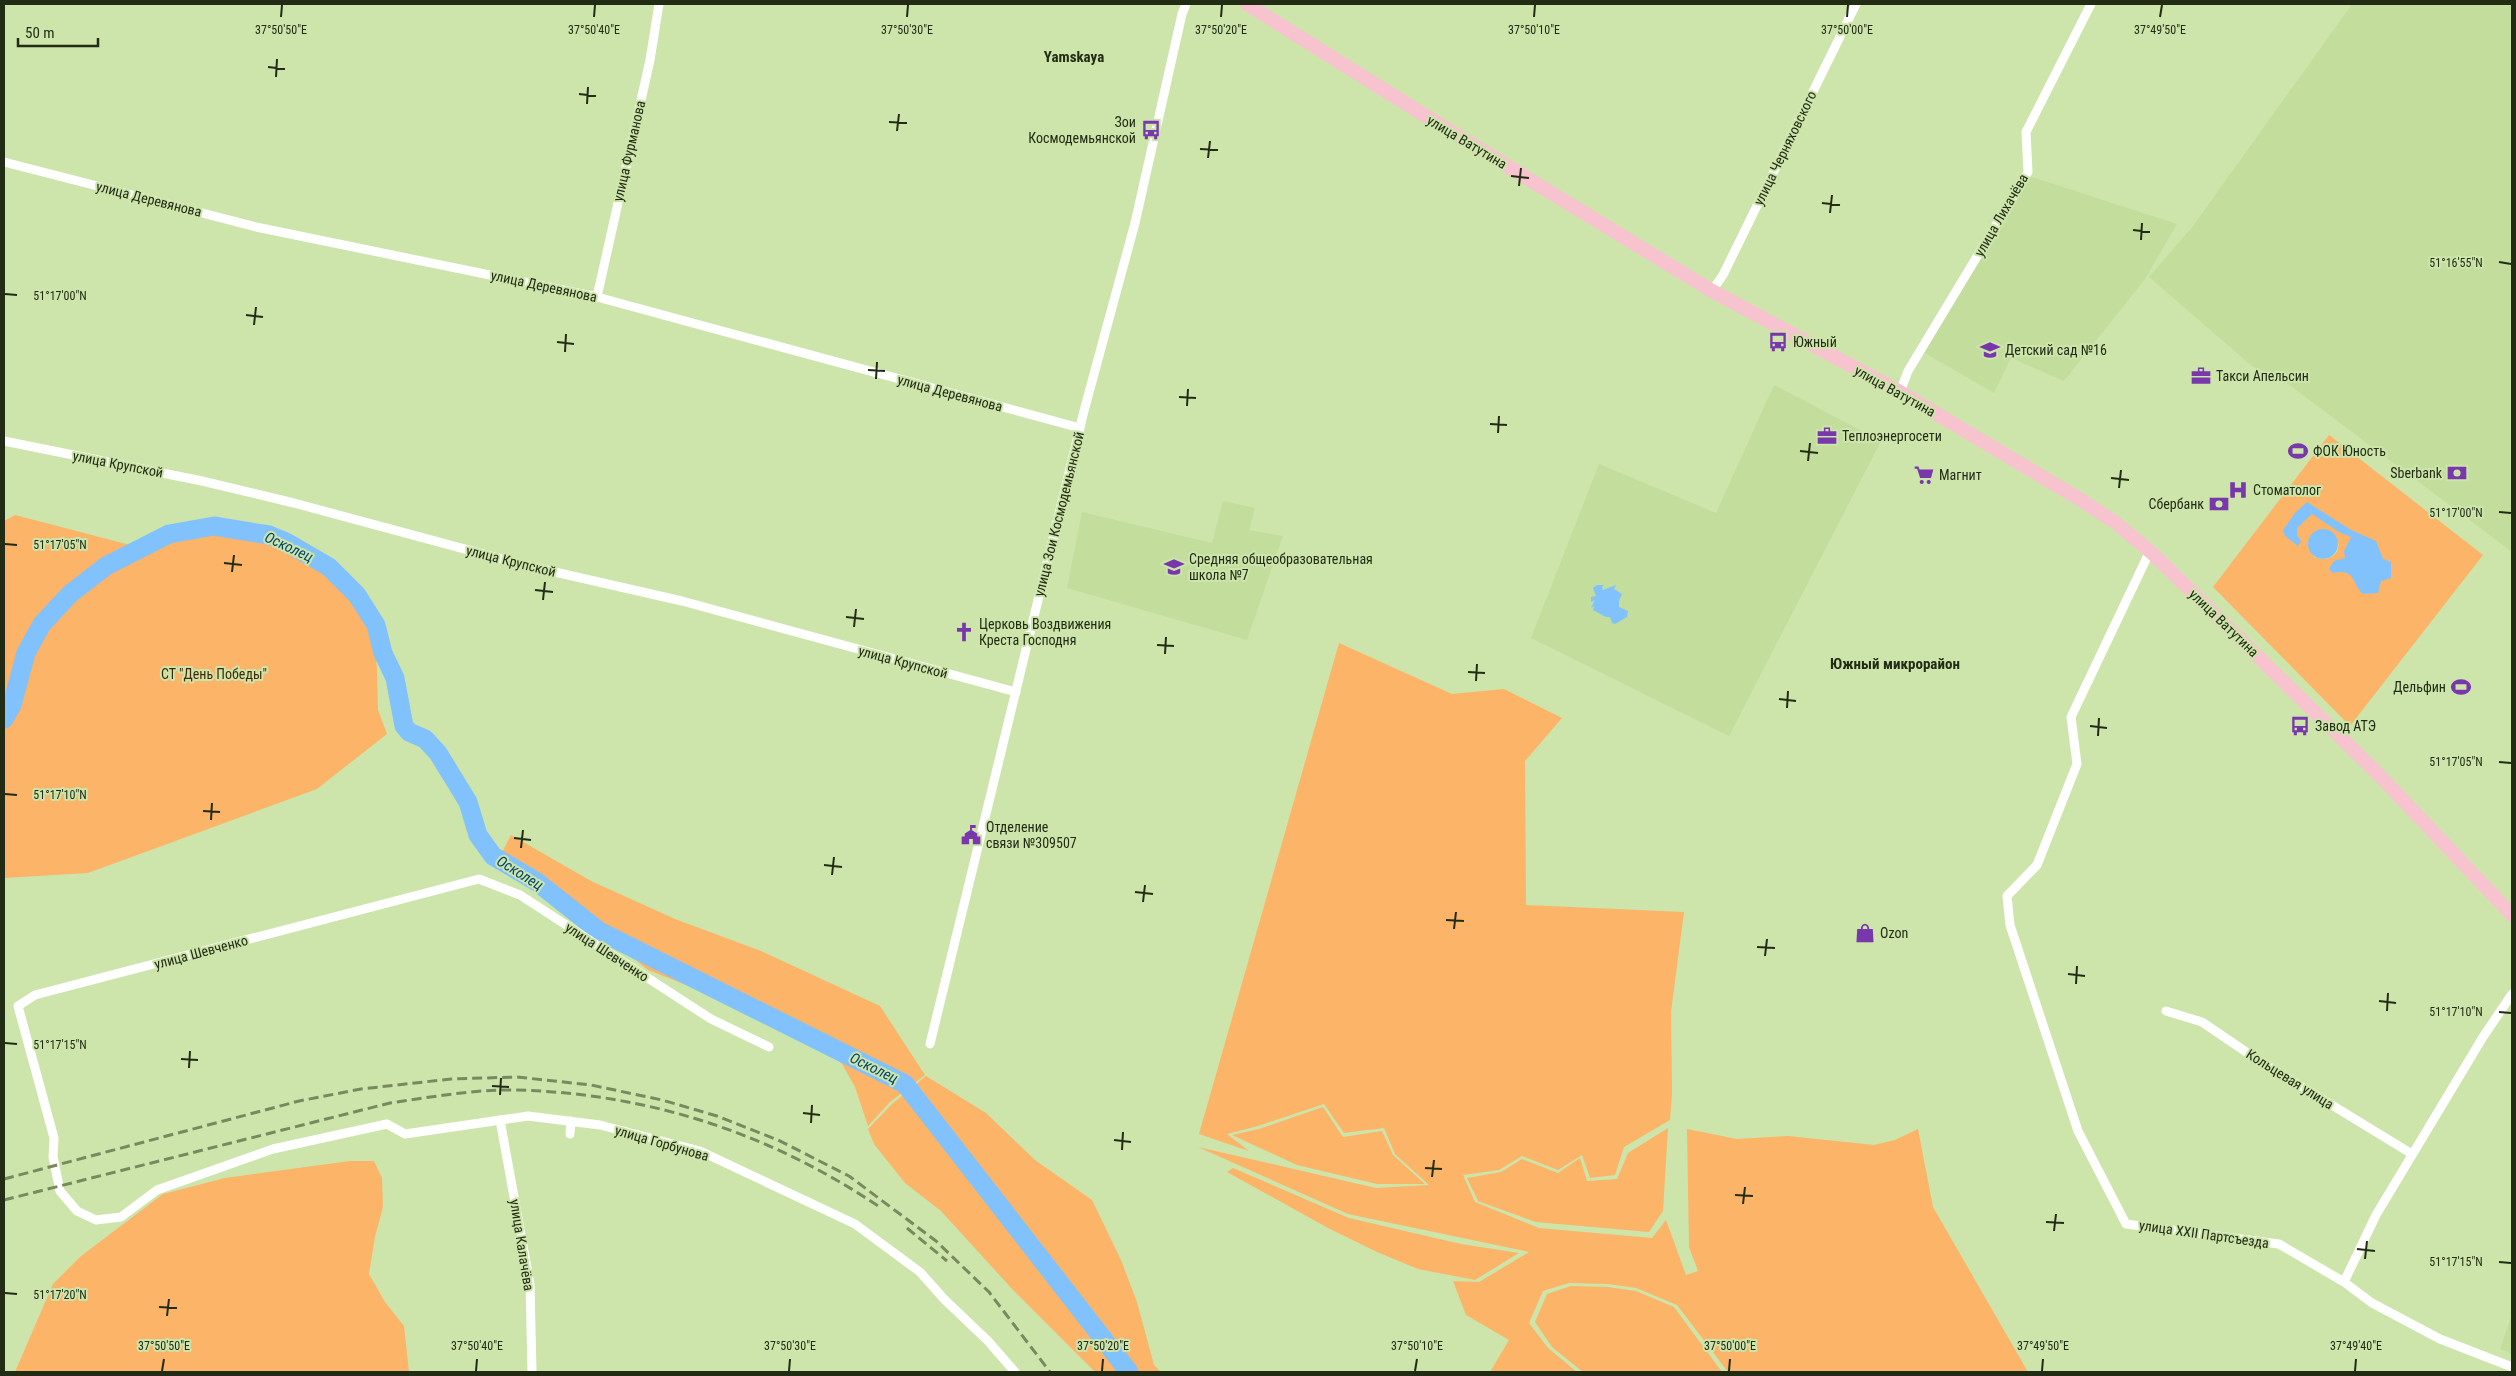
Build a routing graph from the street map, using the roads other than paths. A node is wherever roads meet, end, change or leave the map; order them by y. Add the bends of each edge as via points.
1 (659, 4) edge
2 (1186, 4) edge
3 (1247, 4) edge
4 (1856, 4) edge
5 (2091, 4) edge
6 (4, 162) edge
7 (1712, 291) junction
8 (597, 297) junction
9 (1900, 392) junction
10 (1080, 428) junction
11 (4, 441) edge
12 (2150, 552) junction
13 (1016, 692) junction
14 (2512, 914) edge
15 (2512, 994) edge
16 (2166, 1011) dead end
17 (930, 1044) dead end
18 (769, 1047) dead end
19 (500, 1120) junction
20 (571, 1121) junction
21 (570, 1134) dead end
22 (273, 1149) joint
23 (2412, 1154) junction
24 (2344, 1282) junction
25 (2512, 1368) edge
26 (532, 1372) edge
27 (1015, 1372) edge

1 - 8 street, улица Фурманова via 650,60
2 - 10 street, улица Зои Космодемьянской via 1136,223
3 - 7 main road, улица Ватутина
4 - 7 street, улица Черняховского
5 - 9 street, улица Лихачёва via 2026,132 2028,172 1908,372
6 - 8 street, улица Деревянова via 256,227
7 - 9 main road, улица Ватутина
8 - 10 street, улица Деревянова
9 - 12 main road, улица Ватутина via 2080,500
10 - 13 street, улица Зои Космодемьянской
11 - 13 street, улица Крупской via 294,503
12 - 14 main road, улица Ватутина via 2379,775
12 - 24 street, улица XXII Партсъезда via 2072,717 2077,764 2037,864 2007,896 2010,925 2078,1131 2126,1224 2279,1244
13 - 17 street, улица Зои Космодемьянской
15 - 23 street
16 - 23 street, Кольцевая улица via 2202,1022
18 - 22 street, улица Шевченко via 711,1019 520,895 479,880 35,995 18,1006 54,1138 53,1157 60,1191 77,1211 96,1220 121,1217 157,1190
19 - 20 street, улица Горбунова via 528,1116
19 - 22 street, улица Горбунова via 405,1134 387,1124
19 - 26 street, улица Калачёва via 530,1284
20 - 21 street
20 - 27 street, улица Горбунова via 600,1124 700,1151 855,1224 920,1272
23 - 24 street via 2376,1215
24 - 25 street, улица XXII Партсъезда via 2372,1303 2440,1339

